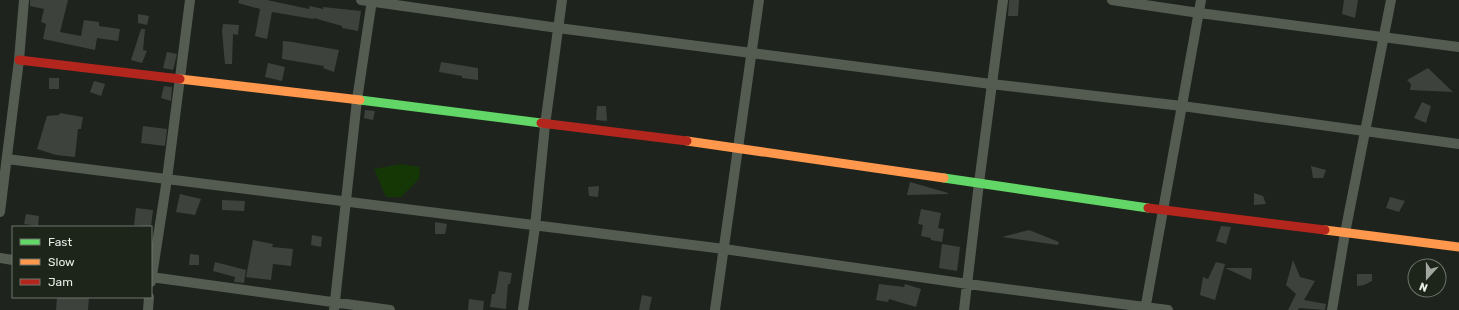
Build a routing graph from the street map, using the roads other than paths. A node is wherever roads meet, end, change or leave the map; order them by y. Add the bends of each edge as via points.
1 (24, 0) edge
2 (190, 0) edge
3 (361, 0) edge
4 (562, 0) edge
5 (759, 0) edge
6 (1003, 0) edge
7 (1112, 0) edge
8 (1202, 0) edge
9 (1391, 0) edge
10 (372, 1) edge
11 (1199, 13) junction
12 (558, 28) junction
13 (1384, 37) junction
14 (1459, 47) edge
15 (751, 53) junction
16 (20, 60) junction
17 (180, 79) junction
18 (991, 84) junction
19 (357, 100) junction
20 (1182, 106) junction
21 (545, 125) junction
22 (1365, 131) junction
23 (1459, 144) edge
24 (738, 148) junction
25 (7, 159) junction
26 (167, 179) junction
27 (979, 184) junction
28 (345, 202) junction
29 (1164, 210) junction
30 (0, 212) edge
31 (535, 227) junction
32 (1345, 233) junction
33 (1459, 247) edge
34 (724, 249) junction
35 (0, 258) edge
36 (12, 260) edge
37 (152, 271) edge
38 (152, 277) edge
39 (968, 284) junction
40 (149, 298) edge
41 (334, 306) edge
42 (1145, 309) edge
43 (148, 310) edge
44 (390, 310) edge
45 (523, 310) edge
46 (715, 310) edge
47 (964, 310) edge
48 (1168, 310) edge
49 (1332, 310) edge

1 - 16 street
2 - 17 street
3 - 10 street
4 - 12 street
5 - 15 street
6 - 18 street
7 - 11 street
8 - 11 street
9 - 13 street
10 - 12 street
10 - 19 street
11 - 13 street
11 - 20 street
12 - 15 street
12 - 21 street
13 - 14 street
13 - 22 street
15 - 18 street
15 - 24 street
16 - 17 street
16 - 25 street
17 - 19 street
17 - 26 street
18 - 20 street
18 - 27 street
19 - 21 street
19 - 28 street
20 - 22 street
20 - 29 street
21 - 24 street
21 - 31 street
22 - 23 street
22 - 32 street
24 - 27 street
24 - 34 street
25 - 26 street
25 - 30 street
26 - 28 street
26 - 37 street
27 - 29 street
27 - 39 street
28 - 31 street
28 - 41 street
29 - 32 street
29 - 42 street
31 - 34 street
31 - 45 street
32 - 33 street
32 - 49 street
34 - 39 street
34 - 46 street
35 - 36 street
38 - 41 street
39 - 42 street
39 - 47 street
40 - 43 street
41 - 44 street
42 - 48 street

